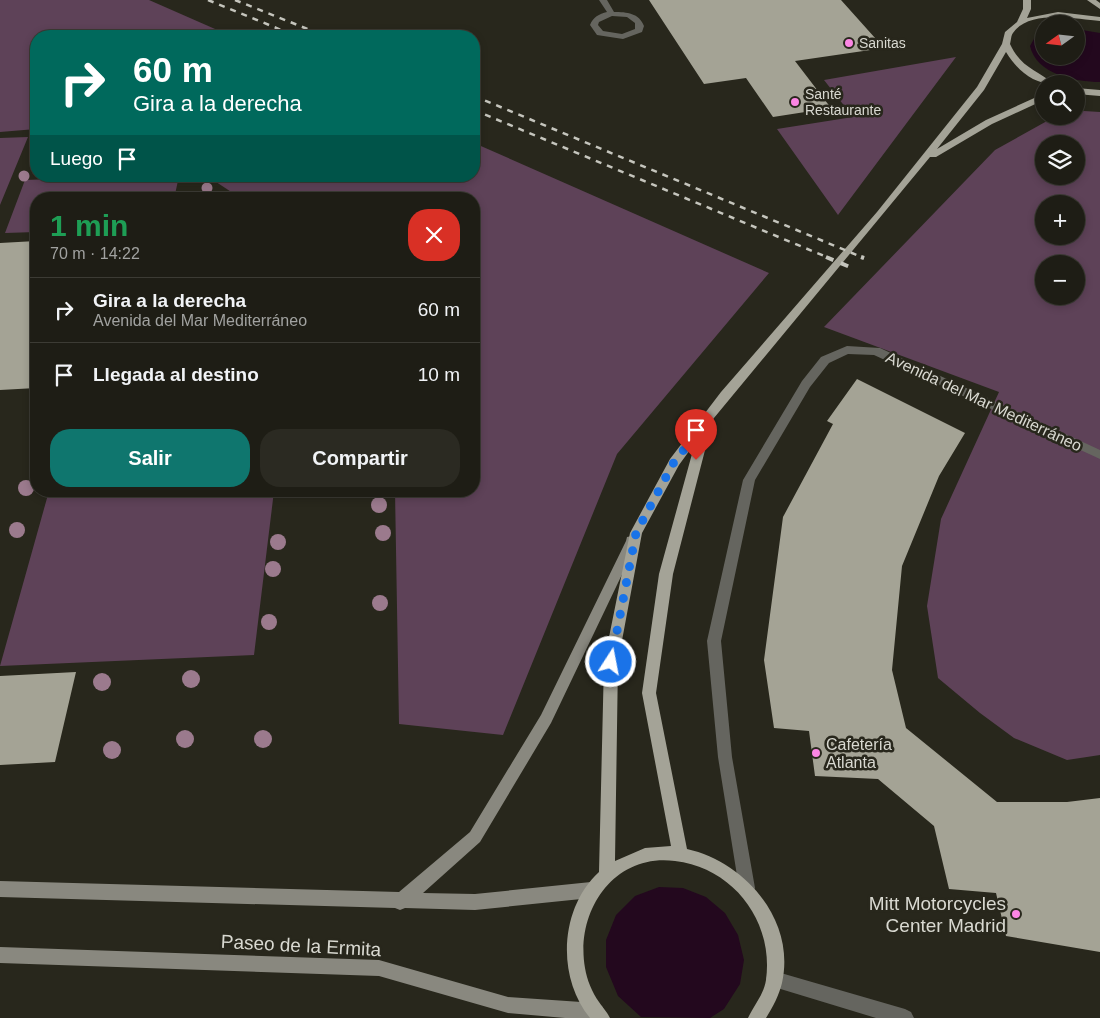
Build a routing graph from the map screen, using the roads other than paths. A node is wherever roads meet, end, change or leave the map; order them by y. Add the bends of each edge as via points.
1 (603, 0) edge
2 (1027, 0) edge
3 (1091, 0) edge
4 (1100, 7) edge
5 (612, 14) junction
6 (1100, 19) edge
7 (1020, 23) junction
8 (1006, 44) junction
9 (1035, 75) edge
10 (1085, 92) edge
11 (1100, 93) edge
12 (1035, 101) edge
13 (926, 158) junction
14 (706, 422) junction
15 (1100, 455) edge
16 (636, 533) junction
17 (680, 853) junction
18 (607, 874) junction
19 (747, 888) junction
20 (0, 890) edge
21 (591, 890) junction
22 (400, 902) junction
23 (0, 955) edge
24 (774, 979) junction
25 (599, 1015) edge
26 (757, 1018) edge
27 (905, 1018) edge

1 - 5 street
2 - 7 main road via 1027,9
3 - 4 main road
5 - 5 street via 595,21 600,33 622,37 639,30 636,18
6 - 7 main road via 1058,14
7 - 8 main road via 1009,32
8 - 9 main road via 1011,57
8 - 13 main road via 981,88
10 - 11 main road
12 - 13 main road via 989,122
13 - 14 main road
14 - 16 main road via 674,462
14 - 17 main road via 666,574 649,692
15 - 19 street, Avenida del Mar Mediterráneo via 876,351 847,350 825,360 806,384 749,480 714,641 725,757
16 - 18 main road via 611,662
16 - 22 main road via 546,719 475,837
17 - 18 main road via 654,854 629,860
17 - 19 main road via 727,871
18 - 21 main road
19 - 24 main road via 764,915 774,946
20 - 22 main road
21 - 22 main road via 475,902
21 - 25 main road via 578,918 574,950 580,982
23 - 25 main road, Paseo de la Ermita via 379,968 508,1005
24 - 26 main road
24 - 27 street

